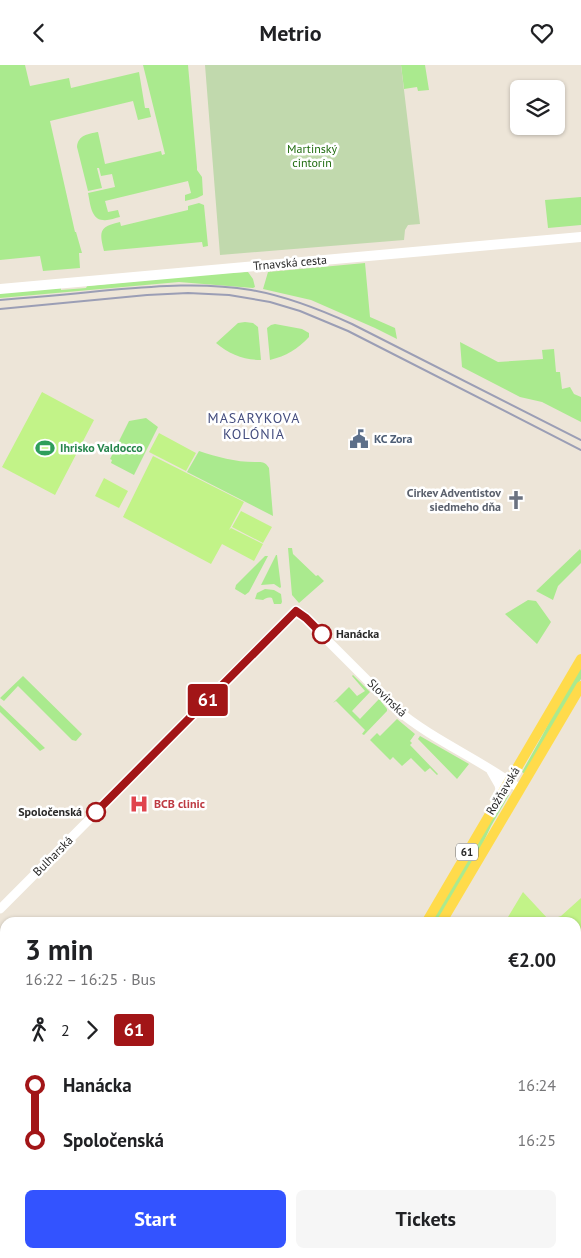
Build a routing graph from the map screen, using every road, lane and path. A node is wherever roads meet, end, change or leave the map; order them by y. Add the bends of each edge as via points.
1 (581, 237) edge
2 (0, 289) edge
3 (296, 611) joint
4 (581, 659) edge
5 (581, 686) edge
6 (518, 765) junction
7 (490, 769) junction
8 (509, 781) junction
9 (520, 789) junction
10 (501, 794) junction
11 (0, 909) edge
12 (429, 917) edge
13 (445, 917) edge

1 - 2 main road, Trnavská cesta
3 - 7 street, Slovinská via 412,723
3 - 11 street, Bulharská
4 - 6 main road, Rožňavská / 61
5 - 9 main road, Rožňavská / 61
6 - 7 street via 506,771
6 - 8 main road, Rožňavská / 61
7 - 8 street, Slovinská
7 - 10 street
8 - 9 street, Slovinská
8 - 10 main road, Rožňavská / 61
9 - 13 main road, Rožňavská / 61
10 - 12 main road, Rožňavská / 61

